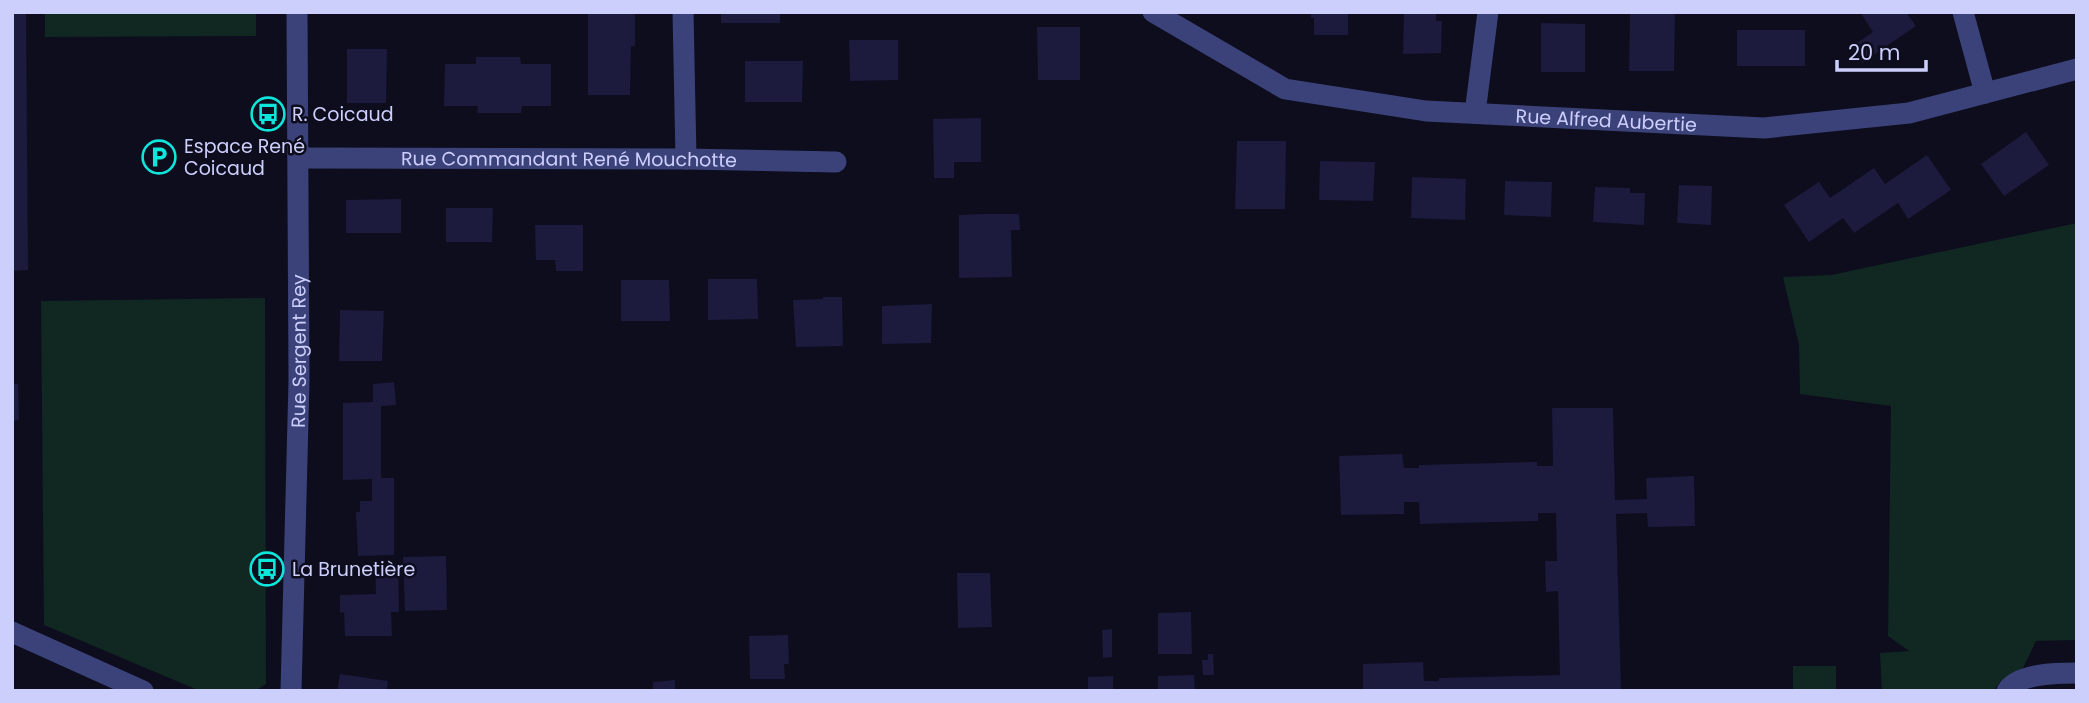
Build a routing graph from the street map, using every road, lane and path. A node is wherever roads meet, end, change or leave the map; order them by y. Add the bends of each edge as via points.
1 (298, 12) edge
2 (683, 12) edge
3 (1153, 12) edge
4 (1488, 12) edge
5 (1963, 12) edge
6 (2077, 69) edge
7 (1985, 93) junction
8 (1475, 113) junction
9 (299, 158) junction
10 (686, 159) junction
11 (836, 162) dead end
12 (12, 632) edge
13 (2077, 673) edge
14 (143, 691) edge
15 (291, 691) edge
16 (2007, 691) edge

1 - 9 street, Rue Sergent Rey
2 - 10 street
3 - 8 street, Rue Alfred Aubertie via 1285,89 1426,111
4 - 8 street
5 - 7 street
6 - 7 street, Rue Alfred Aubertie
7 - 8 street, Rue Alfred Aubertie via 1909,113 1764,128
9 - 10 street, Rue Commandant René Mouchotte
9 - 15 street, Rue Sergent Rey
10 - 11 street, Rue Commandant René Mouchotte
12 - 14 street
13 - 16 street via 2046,673 2011,684

